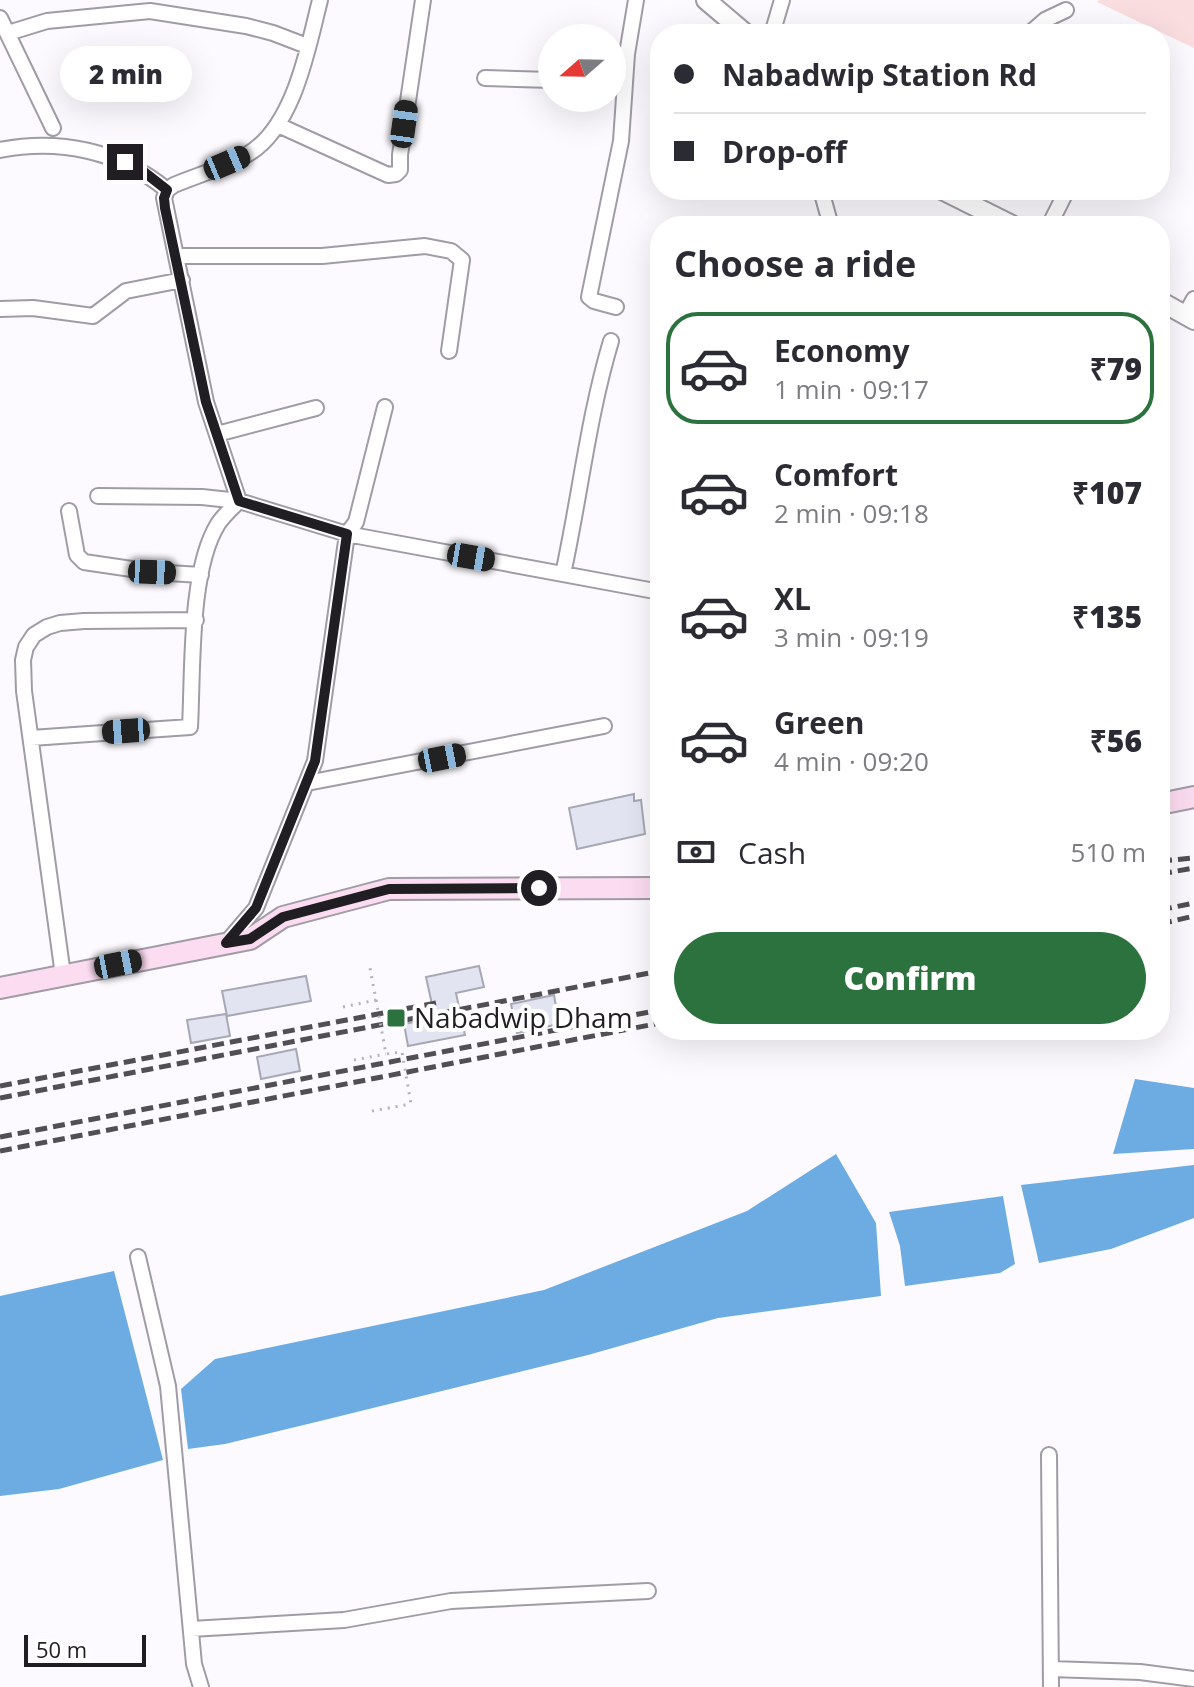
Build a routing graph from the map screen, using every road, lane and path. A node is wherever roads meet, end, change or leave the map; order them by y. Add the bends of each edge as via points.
1 (320, 0) edge
2 (423, 0) edge
3 (636, 0) edge
4 (706, 0) edge
5 (782, 0) edge
6 (137, 6) edge
7 (1066, 10) dead end
8 (0, 18) edge
9 (734, 24) edge
10 (775, 24) edge
11 (1040, 24) edge
12 (8, 33) junction
13 (307, 46) junction
14 (626, 48) edge
15 (485, 78) dead end
16 (538, 80) edge
17 (620, 112) edge
18 (278, 125) junction
19 (53, 128) dead end
20 (0, 150) edge
21 (167, 190) junction
22 (966, 200) edge
23 (995, 216) edge
24 (177, 256) junction
25 (182, 280) junction
26 (1170, 305) edge
27 (616, 307) dead end
28 (0, 309) edge
29 (1191, 312) edge
30 (611, 341) dead end
31 (449, 351) dead end
32 (385, 407) dead end
33 (316, 408) dead end
34 (217, 434) junction
35 (98, 496) dead end
36 (239, 501) junction
37 (69, 511) dead end
38 (347, 534) junction
39 (563, 574) junction
40 (201, 575) junction
41 (650, 590) edge
42 (196, 620) junction
43 (604, 726) dead end
44 (31, 738) junction
45 (307, 783) junction
46 (1194, 797) edge
47 (1170, 802) edge
48 (650, 888) edge
49 (226, 943) junction
50 (370, 968) dead end
51 (63, 975) junction
52 (0, 988) edge
53 (376, 1000) junction
54 (343, 1007) dead end
55 (386, 1054) junction
56 (354, 1060) dead end
57 (372, 1111) dead end
58 (138, 1257) dead end
59 (1049, 1455) dead end
60 (648, 1591) dead end
61 (191, 1629) junction
62 (1051, 1669) junction
63 (1194, 1679) edge
64 (201, 1687) edge
65 (1051, 1687) edge

1 - 13 street
2 - 18 street via 396,174
3 - 14 street
4 - 9 street
5 - 10 street
6 - 12 street
6 - 13 street via 246,26
7 - 11 street
8 - 12 street
12 - 19 street
13 - 18 street
15 - 16 street
17 - 27 street via 621,141 589,297
18 - 21 street via 249,154
20 - 21 street via 39,144 95,152 139,168
21 - 24 street via 164,198
22 - 23 street
24 - 25 street
24 - 31 street via 322,256 425,246 451,251 462,260
25 - 28 street via 126,291 93,316
25 - 34 street
26 - 29 street
30 - 39 street via 588,428
32 - 38 street via 356,522
33 - 34 street
34 - 36 street
35 - 36 street
36 - 38 street
36 - 40 street via 211,538
37 - 40 street via 77,555 84,562
38 - 39 street
38 - 45 street via 315,761
39 - 41 street
40 - 42 street
42 - 44 street via 190,727
42 - 44 street via 60,623 34,635 26,647 23,672
43 - 45 street
44 - 51 street
45 - 49 street via 256,908
46 - 47 main road
48 - 49 main road via 389,889 283,917 250,939
49 - 51 main road
50 - 53 path
51 - 52 main road
53 - 54 path
53 - 55 path, bridge
55 - 56 path
55 - 57 path, bridge via 402,1052 411,1104
58 - 61 street via 168,1386
59 - 62 street
60 - 61 street via 451,1601 344,1620
61 - 64 street
62 - 63 street
62 - 65 street

